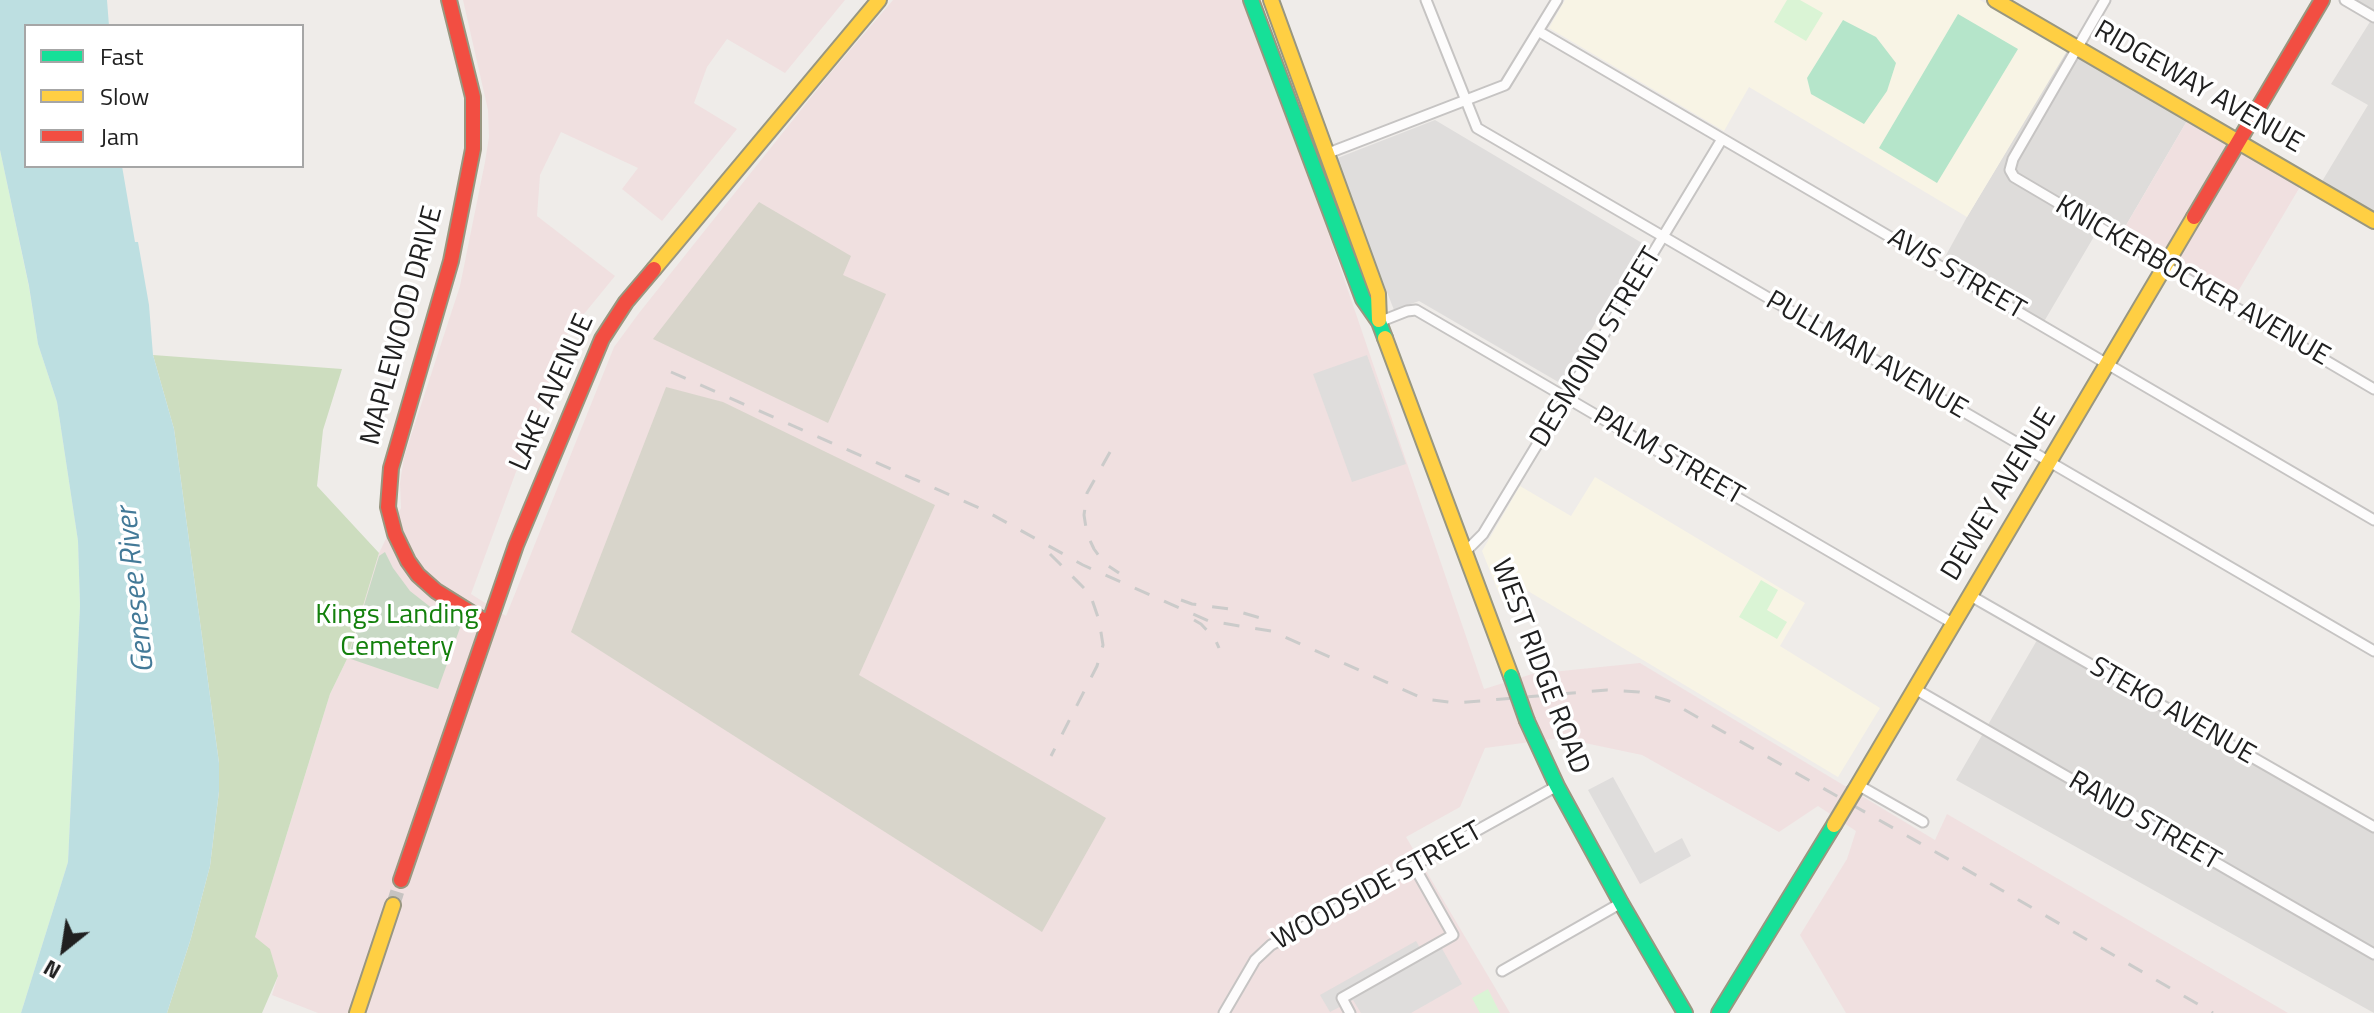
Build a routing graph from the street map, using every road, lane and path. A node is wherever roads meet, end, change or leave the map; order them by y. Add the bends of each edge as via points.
1 (449, 0) edge
2 (879, 0) edge
3 (1251, 0) edge
4 (1271, 0) edge
5 (1426, 0) edge
6 (1557, 0) edge
7 (1995, 0) edge
8 (2105, 0) edge
9 (2322, 0) edge
10 (2345, 0) edge
11 (2374, 17) edge
12 (1538, 31) junction
13 (2077, 48) junction
14 (1466, 100) junction
15 (1722, 139) junction
16 (2239, 143) junction
17 (1327, 153) junction
18 (1311, 159) junction
19 (2374, 221) edge
20 (1664, 238) junction
21 (2166, 267) junction
22 (1379, 322) junction
23 (2108, 364) junction
24 (2374, 389) edge
25 (1567, 398) junction
26 (2049, 463) junction
27 (2374, 520) edge
28 (1466, 551) junction
29 (1971, 596) junction
30 (489, 624) junction
31 (1954, 624) junction
32 (2374, 651) edge
33 (1915, 689) junction
34 (1557, 786) junction
35 (1857, 788) junction
36 (1923, 822) dead end
37 (2374, 827) edge
38 (1414, 866) junction
39 (401, 880) tunnel mouth
40 (1621, 903) junction
41 (393, 905) tunnel mouth
42 (2374, 954) edge
43 (1502, 971) dead end
44 (357, 1013) edge
45 (1224, 1013) edge
46 (1350, 1013) edge
47 (1685, 1013) edge
48 (1719, 1013) edge

1 - 30 main road, MAPLEWOOD DRIVE via 473,97 473,149 451,261 391,468 388,507 395,534 418,575
2 - 30 main road, LAKE AVENUE via 611,323 529,511
3 - 18 main road, WEST RIDGE ROAD
4 - 17 main road, WEST RIDGE ROAD
5 - 14 street, PULLMAN AVENUE
6 - 12 street
7 - 13 main road, RIDGEWAY AVENUE
8 - 13 street
9 - 16 main road, DEWEY AVENUE
10 - 11 street
12 - 14 street via 1507,83
12 - 15 street, AVIS STREET
13 - 16 main road, RIDGEWAY AVENUE
13 - 21 street, KNICKERBOCKER AVENUE via 2013,159 2012,174
14 - 17 street
14 - 20 street, PULLMAN AVENUE via 1477,128
15 - 20 street, DESMOND STREET
15 - 23 street, AVIS STREET
16 - 19 main road, RIDGEWAY AVENUE
16 - 21 main road, DEWEY AVENUE
17 - 18 street
17 - 22 main road, WEST RIDGE ROAD via 1378,294
18 - 22 main road, WEST RIDGE ROAD via 1363,299
20 - 25 street, DESMOND STREET
20 - 26 street, PULLMAN AVENUE
21 - 23 main road, DEWEY AVENUE
21 - 24 street, KNICKERBOCKER AVENUE
22 - 25 street, PALM STREET via 1416,310
22 - 28 main road, WEST RIDGE ROAD
23 - 26 main road, DEWEY AVENUE
23 - 27 street, AVIS STREET
25 - 28 street, DESMOND STREET via 1483,534
25 - 31 street, PALM STREET
26 - 29 main road, DEWEY AVENUE
26 - 32 street, PULLMAN AVENUE
28 - 34 main road, WEST RIDGE ROAD, bridge via 1527,721
29 - 31 main road, DEWEY AVENUE
29 - 37 street, STEKO AVENUE
30 - 39 main road, LAKE AVENUE
31 - 33 main road, DEWEY AVENUE
33 - 35 main road, DEWEY AVENUE
33 - 42 street, RAND STREET
34 - 38 street, WOODSIDE STREET
34 - 40 main road, WEST RIDGE ROAD
35 - 36 street
35 - 48 main road, DEWEY AVENUE, bridge
38 - 45 street, WOODSIDE STREET via 1262,952
38 - 46 street via 1453,935 1342,998
40 - 43 street
40 - 47 main road, WEST RIDGE ROAD
41 - 44 main road

